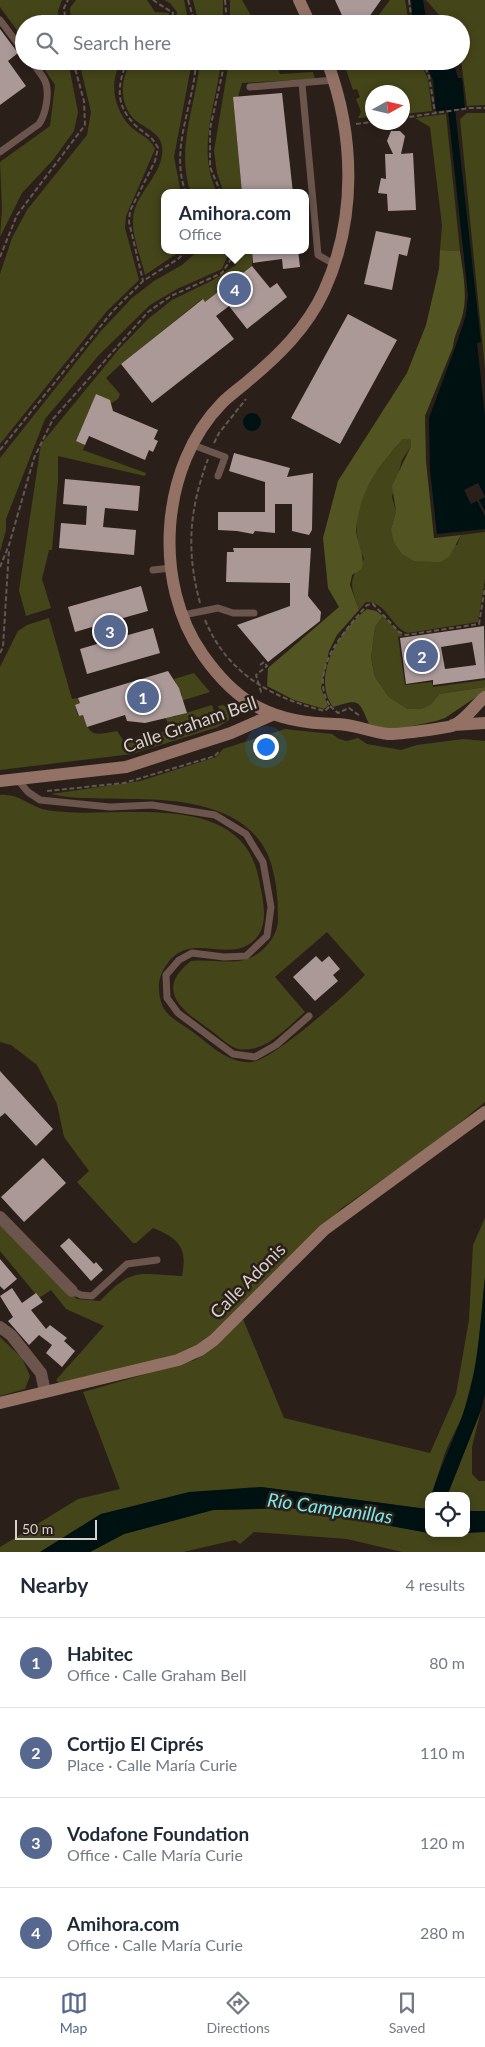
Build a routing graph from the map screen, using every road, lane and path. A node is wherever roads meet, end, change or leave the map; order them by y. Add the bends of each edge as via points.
1 (68, 0) edge
2 (153, 0) edge
3 (188, 0) edge
4 (225, 0) edge
5 (299, 0) edge
6 (409, 0) edge
7 (65, 15) edge
8 (173, 15) edge
9 (192, 15) edge
10 (226, 15) edge
11 (306, 15) edge
12 (411, 15) edge
13 (0, 20) edge
14 (15, 40) edge
15 (36, 70) edge
16 (75, 70) edge
17 (124, 70) edge
18 (196, 70) edge
19 (223, 70) edge
20 (330, 70) edge
21 (426, 70) edge
22 (334, 80) junction
23 (302, 84) junction
24 (250, 87) dead end
25 (485, 108) edge
26 (435, 113) junction
27 (410, 117) edge
28 (365, 123) edge
29 (357, 132) dead end
30 (0, 152) edge
31 (185, 189) edge
32 (218, 189) edge
33 (184, 254) edge
34 (232, 254) edge
35 (0, 257) edge
36 (334, 264) junction
37 (143, 281) junction
38 (250, 394) dead end
39 (193, 444) junction
40 (0, 450) edge
41 (211, 452) junction
42 (218, 476) dead end
43 (9, 545) junction
44 (0, 567) edge
45 (171, 568) junction
46 (153, 570) dead end
47 (485, 587) edge
48 (201, 610) junction
49 (254, 613) dead end
50 (183, 615) junction
51 (0, 653) edge
52 (260, 665) dead end
53 (259, 684) junction
54 (485, 697) edge
55 (250, 704) junction
56 (272, 715) junction
57 (485, 723) edge
58 (453, 725) junction
59 (17, 779) junction
60 (0, 781) edge
61 (309, 1016) dead end
62 (485, 1112) edge
63 (0, 1217) edge
64 (157, 1260) dead end
65 (72, 1291) joint
66 (0, 1327) edge
67 (45, 1392) junction
68 (0, 1403) edge

1 - 7 path
2 - 8 path
3 - 9 path
4 - 10 path
5 - 11 street
6 - 12 path
13 - 14 lane
15 - 30 lane via 45,82 47,92 44,118
16 - 35 path via 84,101 85,125 17,215
17 - 37 path via 118,94 130,118 158,148 155,162 130,211 129,222
18 - 31 path via 181,138 181,178
19 - 32 path via 210,129 210,167
20 - 22 street
21 - 26 path
22 - 23 lane
22 - 36 street via 342,106 349,168 346,216
23 - 24 lane
23 - 36 lane via 318,256
25 - 26 path
26 - 27 path
28 - 29 path via 356,124
33 - 37 path
34 - 43 path via 222,273 171,296 148,312 53,419 34,458
36 - 39 street via 309,318 286,347 222,403
37 - 40 path via 112,312
38 - 41 path via 219,433
39 - 41 lane
39 - 45 street via 177,484 169,541
41 - 42 lane via 225,458
41 - 48 path via 191,515 190,549
43 - 44 path
43 - 51 path
45 - 46 lane
45 - 50 street
47 - 53 path via 479,624 406,635 399,632 373,604 367,605 331,651 322,686 330,706 324,711 270,692
48 - 49 lane via 218,608 232,613
48 - 50 lane
48 - 53 path via 223,653
50 - 55 street via 201,652 222,681
52 - 53 path via 264,662 267,666 256,675
53 - 55 path via 262,696
54 - 58 street
55 - 56 street
56 - 58 street via 312,723 347,724 390,735
56 - 59 street, Calle Graham Bell via 231,733 126,767
57 - 58 street
59 - 60 street, Calle Graham Bell
59 - 61 lane via 40,800 110,807 152,805 215,815 246,834 263,862 271,907 267,936 246,956 192,953 179,960 166,975 167,998 178,1013 233,1054 255,1057 276,1045
62 - 67 street, Calle Adonis via 324,1230 214,1340 200,1350 178,1360
63 - 65 street
64 - 65 lane via 127,1264 92,1296
66 - 67 street via 11,1335 41,1373
67 - 68 street, Calle Adonis

